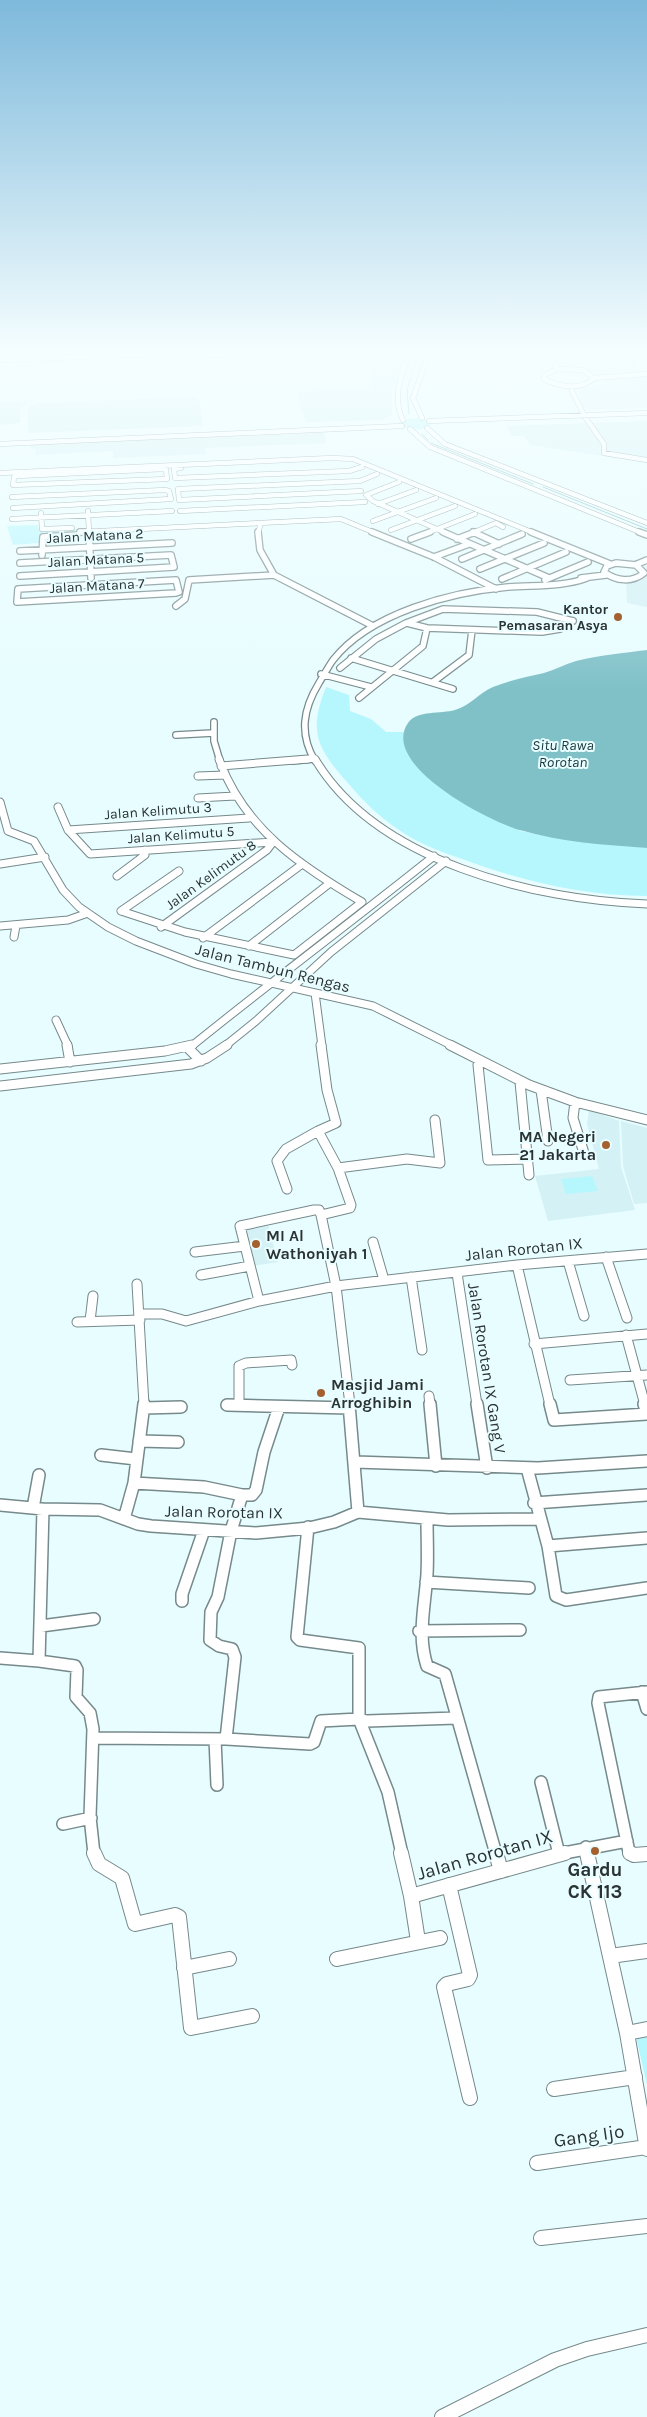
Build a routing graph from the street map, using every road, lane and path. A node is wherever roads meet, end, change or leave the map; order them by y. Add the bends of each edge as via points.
1 (311, 462) edge
2 (248, 463) edge
3 (299, 463) edge
4 (346, 463) edge
5 (362, 463) edge
6 (468, 463) edge
7 (494, 463) edge
8 (266, 465) junction
9 (362, 467) junction
10 (88, 472) junction
11 (0, 473) edge
12 (314, 473) junction
13 (269, 475) junction
14 (399, 482) dead end
15 (541, 482) junction
16 (88, 483) junction
17 (317, 483) junction
18 (41, 485) junction
19 (272, 485) junction
20 (528, 488) junction
21 (416, 490) dead end
22 (364, 492) junction
23 (86, 493) junction
24 (92, 493) junction
25 (321, 493) junction
26 (41, 496) junction
27 (274, 496) junction
28 (12, 497) dead end
29 (436, 498) dead end
30 (365, 502) dead end
31 (90, 504) junction
32 (324, 504) junction
33 (378, 504) junction
34 (41, 506) junction
35 (277, 506) junction
36 (454, 506) dead end
37 (13, 508) dead end
38 (224, 509) junction
39 (172, 511) dead end
40 (180, 511) dead end
41 (398, 512) junction
42 (475, 514) dead end
43 (91, 515) junction
44 (41, 517) junction
45 (293, 518) dead end
46 (12, 519) dead end
47 (416, 520) junction
48 (226, 521) junction
49 (262, 521) junction
50 (373, 521) dead end
51 (281, 522) junction
52 (174, 523) dead end
53 (182, 523) dead end
54 (647, 523) edge
55 (109, 526) dead end
56 (72, 528) dead end
57 (436, 529) junction
58 (391, 530) dead end
59 (92, 531) junction
60 (171, 531) dead end
61 (144, 532) junction
62 (473, 532) junction
63 (110, 534) dead end
64 (522, 534) joint
65 (647, 535) edge
66 (412, 539) dead end
67 (457, 539) junction
68 (172, 543) dead end
69 (467, 543) junction
70 (544, 543) dead end
71 (146, 544) junction
72 (499, 544) junction
73 (92, 547) junction
74 (42, 550) junction
75 (484, 550) junction
76 (20, 551) dead end
77 (566, 552) dead end
78 (431, 556) junction
79 (93, 559) junction
80 (462, 559) dead end
81 (505, 559) junction
82 (647, 560) edge
83 (41, 562) junction
84 (588, 562) dead end
85 (20, 563) dead end
86 (610, 564) junction
87 (636, 565) junction
88 (480, 569) dead end
89 (527, 569) junction
90 (93, 572) junction
91 (606, 574) junction
92 (41, 575) junction
93 (274, 575) junction
94 (20, 576) dead end
95 (587, 578) joint
96 (502, 579) dead end
97 (546, 579) joint
98 (565, 582) joint
99 (94, 585) junction
100 (41, 588) junction
101 (496, 589) junction
102 (94, 598) junction
103 (176, 606) dead end
104 (406, 623) junction
105 (373, 626) junction
106 (427, 628) junction
107 (472, 630) junction
108 (351, 658) junction
109 (340, 668) dead end
110 (393, 670) junction
111 (320, 675) junction
112 (433, 682) junction
113 (370, 688) junction
114 (452, 689) dead end
115 (359, 698) dead end
116 (214, 722) dead end
117 (213, 733) junction
118 (176, 736) dead end
119 (314, 759) junction
120 (221, 766) junction
121 (225, 775) junction
122 (198, 776) dead end
123 (235, 796) junction
124 (198, 798) dead end
125 (0, 802) edge
126 (58, 807) dead end
127 (1, 812) edge
128 (249, 818) junction
129 (68, 830) junction
130 (11, 834) junction
131 (0, 837) edge
132 (273, 842) joint
133 (146, 850) junction
134 (90, 854) joint
135 (434, 856) junction
136 (45, 857) junction
137 (446, 861) junction
138 (0, 864) edge
139 (301, 865) junction
140 (180, 871) dead end
141 (117, 876) dead end
142 (330, 883) junction
143 (362, 902) joint
144 (647, 904) edge
145 (85, 914) junction
146 (0, 926) edge
147 (16, 926) junction
148 (161, 927) junction
149 (14, 938) dead end
150 (203, 938) junction
151 (249, 946) junction
152 (302, 961) junction
153 (314, 966) junction
154 (268, 984) junction
155 (291, 990) junction
156 (315, 997) junction
157 (56, 1020) dead end
158 (187, 1047) junction
159 (201, 1061) junction
160 (70, 1062) junction
161 (479, 1063) junction
162 (0, 1069) edge
163 (520, 1082) junction
164 (0, 1086) edge
165 (541, 1090) junction
166 (575, 1102) junction
167 (435, 1120) dead end
168 (647, 1120) edge
169 (318, 1131) junction
170 (548, 1141) dead end
171 (584, 1153) dead end
172 (528, 1159) junction
173 (338, 1168) junction
174 (529, 1175) dead end
175 (287, 1188) dead end
176 (321, 1215) junction
177 (374, 1242) dead end
178 (245, 1246) junction
179 (195, 1252) dead end
180 (647, 1254) edge
181 (606, 1257) junction
182 (568, 1261) junction
183 (517, 1265) junction
184 (250, 1266) junction
185 (475, 1270) joint
186 (457, 1273) junction
187 (201, 1274) dead end
188 (411, 1277) junction
189 (384, 1280) junction
190 (137, 1284) dead end
191 (336, 1286) junction
192 (93, 1296) dead end
193 (259, 1301) junction
194 (584, 1316) dead end
195 (140, 1317) junction
196 (627, 1318) dead end
197 (90, 1321) junction
198 (77, 1322) dead end
199 (647, 1334) edge
200 (626, 1336) junction
201 (534, 1344) junction
202 (422, 1350) dead end
203 (292, 1365) dead end
204 (642, 1376) edge
205 (570, 1380) dead end
206 (429, 1396) dead end
207 (239, 1404) junction
208 (227, 1405) dead end
209 (181, 1407) dead end
210 (278, 1407) junction
211 (144, 1408) junction
212 (350, 1408) junction
213 (647, 1414) edge
214 (139, 1441) junction
215 (178, 1442) dead end
216 (101, 1455) dead end
217 (136, 1459) junction
218 (647, 1461) edge
219 (354, 1462) junction
220 (436, 1466) junction
221 (487, 1468) junction
222 (522, 1468) junction
223 (39, 1475) dead end
224 (134, 1483) junction
225 (242, 1495) junction
226 (647, 1495) edge
227 (534, 1503) junction
228 (0, 1505) edge
229 (38, 1509) junction
230 (358, 1512) junction
231 (124, 1519) junction
232 (539, 1519) junction
233 (427, 1520) junction
234 (308, 1527) junction
235 (204, 1530) junction
236 (230, 1531) junction
237 (647, 1538) edge
238 (548, 1546) junction
239 (426, 1582) junction
240 (529, 1588) dead end
241 (647, 1588) edge
242 (182, 1601) dead end
243 (94, 1619) dead end
244 (41, 1626) junction
245 (520, 1630) dead end
246 (419, 1631) junction
247 (0, 1658) edge
248 (39, 1661) junction
249 (644, 1692) edge
250 (647, 1708) edge
251 (456, 1718) junction
252 (359, 1720) junction
253 (93, 1738) junction
254 (220, 1739) junction
255 (541, 1782) dead end
256 (216, 1785) dead end
257 (91, 1818) junction
258 (63, 1824) dead end
259 (627, 1840) junction
260 (586, 1848) junction
261 (559, 1854) junction
262 (647, 1854) edge
263 (501, 1871) junction
264 (449, 1885) junction
265 (411, 1896) junction
266 (440, 1938) dead end
267 (418, 1941) junction
268 (647, 1951) edge
269 (610, 1956) junction
270 (229, 1959) dead end
271 (337, 1959) dead end
272 (184, 1968) junction
273 (252, 2016) dead end
274 (647, 2029) edge
275 (627, 2033) junction
276 (635, 2077) junction
277 (554, 2089) dead end
278 (470, 2098) dead end
279 (647, 2148) edge
280 (537, 2163) dead end
281 (647, 2226) edge
282 (541, 2238) dead end
283 (647, 2335) edge
284 (442, 2417) edge

1 - 12 street
2 - 10 street
3 - 8 street
4 - 9 street
5 - 86 street
6 - 20 street
7 - 15 street
8 - 13 street
8 - 13 street via 174,469 175,479
9 - 12 street
9 - 17 street via 377,474 360,480
10 - 11 street
10 - 16 street
10 - 16 street via 165,469 167,479
10 - 18 street via 14,477 14,486
12 - 13 street
12 - 17 street
13 - 19 street
14 - 22 street
15 - 20 street
15 - 54 street
16 - 18 street
16 - 23 street
16 - 24 street
17 - 19 street
17 - 25 street
18 - 26 street
19 - 27 street
19 - 27 street via 178,489 179,500
20 - 65 street
21 - 33 street
22 - 25 street
22 - 33 street
23 - 24 street
23 - 26 street
23 - 31 street
24 - 31 street
24 - 31 street via 168,490 170,500
25 - 27 street
25 - 32 street
26 - 28 street
26 - 34 street
27 - 35 street
29 - 41 street
30 - 32 street
31 - 34 street
31 - 43 street
32 - 35 street
32 - 45 street via 328,516
33 - 41 street
34 - 37 street
34 - 44 street
35 - 38 street
35 - 51 street
36 - 47 street
38 - 40 street
38 - 48 street
39 - 43 street via 142,516
41 - 47 street
41 - 50 street
42 - 57 street
43 - 44 street
43 - 59 street
44 - 46 street
44 - 56 street via 42,529
47 - 57 street
47 - 58 street
48 - 49 street
48 - 53 street
49 - 51 street
49 - 59 street
49 - 93 street via 258,545
51 - 78 street via 341,519
52 - 55 street
57 - 66 street
57 - 67 street
59 - 73 street
59 - 74 street via 43,537
60 - 61 street
61 - 63 street
61 - 71 street
62 - 64 street via 496,524
62 - 67 street
62 - 72 street
64 - 72 street
67 - 69 street
68 - 71 street, Jalan Matana 2
69 - 75 street
69 - 78 street
70 - 81 street
71 - 73 street, Jalan Matana 2
72 - 75 street
73 - 74 street, Jalan Matana 2
73 - 79 street
74 - 76 street, Jalan Matana 2
74 - 83 street
75 - 80 street
75 - 81 street
77 - 89 street
78 - 101 street
79 - 83 street
79 - 90 street
79 - 90 street, Jalan Matana 5 via 171,555 174,568
81 - 88 street
81 - 89 street
82 - 87 street
83 - 85 street
83 - 92 street
84 - 97 street
86 - 87 street
86 - 91 street via 603,570
87 - 91 street via 643,570 642,576 637,578 619,579
89 - 96 street
89 - 97 street
90 - 92 street, Jalan Matana 5
90 - 99 street
91 - 95 street
92 - 94 street, Jalan Matana 5
92 - 100 street
93 - 103 street via 189,580 185,599
93 - 105 street
95 - 98 street via 574,583
98 - 101 street
99 - 100 street
99 - 102 street
99 - 102 street, Jalan Matana 7 via 176,580 178,593
100 - 102 street, Jalan Matana 7 via 18,589 17,602
101 - 105 street via 444,599
104 - 106 street
104 - 107 street via 443,609 537,612 573,621 552,632
104 - 108 street via 376,639
105 - 111 street via 334,656
106 - 107 street
106 - 110 street via 423,646
107 - 112 street via 469,655
108 - 109 street
108 - 110 street
110 - 112 street
110 - 113 street
111 - 113 street
111 - 119 street via 307,706 304,733
112 - 114 street
113 - 115 street
116 - 117 street
117 - 118 street
117 - 120 street
119 - 120 street
119 - 135 street via 354,808 379,828
120 - 121 street
121 - 122 street
121 - 123 street
123 - 124 street
123 - 128 street
125 - 127 street
126 - 129 street
127 - 130 street via 6,830
128 - 129 street, Jalan Kelimutu 3
128 - 139 street
129 - 134 street
130 - 131 street
130 - 136 street, Jalan Tambun Rengas via 32,840
132 - 133 street, Jalan Kelimutu 5
132 - 148 street, Jalan Kelimutu 8 via 267,850
133 - 134 street, Jalan Kelimutu 5
133 - 141 street via 145,855
135 - 137 street
135 - 152 street
136 - 138 street
136 - 145 street, Jalan Tambun Rengas via 63,890
137 - 144 street via 516,886 558,896
137 - 153 street
139 - 142 street
139 - 150 street
140 - 148 street via 121,911
142 - 143 street
142 - 151 street
143 - 151 street via 294,955
145 - 147 street via 68,920
145 - 154 street, Jalan Tambun Rengas via 164,953
146 - 147 street
147 - 149 street
148 - 150 street
150 - 151 street
152 - 153 street
152 - 154 street
153 - 155 street
154 - 155 street, Jalan Tambun Rengas
154 - 158 street
155 - 156 street, Jalan Tambun Rengas
155 - 159 street via 223,1048
156 - 161 street, Jalan Tambun Rengas via 373,1006
156 - 169 street via 327,1090 336,1123
157 - 160 street via 69,1049
158 - 159 street
158 - 160 street
159 - 164 street
160 - 162 street
161 - 163 street
161 - 172 street via 488,1160
163 - 165 street
163 - 172 street
165 - 166 street
165 - 170 street
166 - 168 street
166 - 171 street via 572,1118
167 - 173 street via 440,1163 407,1160
169 - 173 street
169 - 175 street via 286,1149 277,1161
172 - 174 street
173 - 176 street via 351,1205
176 - 178 street via 317,1210 243,1224 240,1227
176 - 191 street
177 - 189 street
178 - 179 street
178 - 184 street
180 - 181 street, Jalan Rorotan IX
181 - 182 street, Jalan Rorotan IX
181 - 196 street
182 - 183 street, Jalan Rorotan IX
182 - 194 street
183 - 185 street, Jalan Rorotan IX
183 - 201 street
184 - 187 street
184 - 193 street
185 - 186 street, Jalan Rorotan IX
186 - 188 street, Jalan Rorotan IX
186 - 221 street, Jalan Rorotan IX Gang V
188 - 189 street, Jalan Rorotan IX
188 - 202 street
189 - 191 street, Jalan Rorotan IX
190 - 195 street
191 - 193 street
191 - 212 street
192 - 197 street
193 - 195 street via 186,1321 162,1314
195 - 197 street
195 - 211 street
197 - 198 street
199 - 200 street
200 - 201 street
200 - 204 street
201 - 213 street via 555,1420
203 - 207 street via 291,1360 239,1366
204 - 205 street
204 - 213 street
206 - 220 street
207 - 208 street
207 - 210 street
209 - 211 street
210 - 212 street
210 - 225 street via 256,1490 252,1495
211 - 214 street
212 - 219 street
214 - 215 street
214 - 217 street
216 - 217 street
217 - 224 street
218 - 222 street
219 - 220 street
219 - 230 street
220 - 221 street
221 - 222 street
222 - 227 street
223 - 229 street
224 - 225 street via 204,1488
224 - 231 street
225 - 236 street
226 - 227 street
227 - 232 street
228 - 229 street, Jalan Rorotan IX
229 - 231 street, Jalan Rorotan IX via 100,1510
229 - 244 street
230 - 233 street
230 - 234 street, Jalan Rorotan IX
231 - 235 street, Jalan Rorotan IX via 150,1526
232 - 233 street via 505,1522
232 - 238 street
233 - 239 street
234 - 236 street, Jalan Rorotan IX via 272,1532
234 - 252 street via 298,1639 359,1649
235 - 236 street, Jalan Rorotan IX
235 - 242 street
236 - 254 street via 210,1625 210,1640 232,1649 234,1657
237 - 238 street
238 - 241 street via 556,1596 566,1600
239 - 240 street
239 - 246 street
243 - 244 street
244 - 248 street
245 - 246 street
246 - 251 street via 427,1666 445,1674
247 - 248 street
248 - 253 street via 76,1667 76,1697 90,1714
249 - 250 street
249 - 259 street via 606,1695 599,1697 598,1703
251 - 252 street
251 - 263 street
252 - 254 street via 321,1721 314,1742 310,1744
252 - 265 street, Jalan Rorotan IX via 388,1792
253 - 254 street
253 - 257 street
254 - 256 street
255 - 261 street
257 - 258 street
257 - 272 street via 96,1859 122,1878 135,1924 175,1915 179,1917
259 - 260 street, Jalan Rorotan IX
259 - 262 street via 630,1854
260 - 261 street, Jalan Rorotan IX
260 - 269 street
261 - 263 street, Jalan Rorotan IX
263 - 264 street, Jalan Rorotan IX
264 - 265 street, Jalan Rorotan IX
264 - 278 street via 470,1975 468,1979 444,1987
265 - 267 street
266 - 267 street
267 - 271 street
268 - 269 street
269 - 275 street
270 - 272 street
272 - 273 street via 191,2028
274 - 275 street
275 - 276 street
276 - 277 street
276 - 279 street
279 - 280 street, Gang Ijo
281 - 282 street
283 - 284 street via 555,2360

